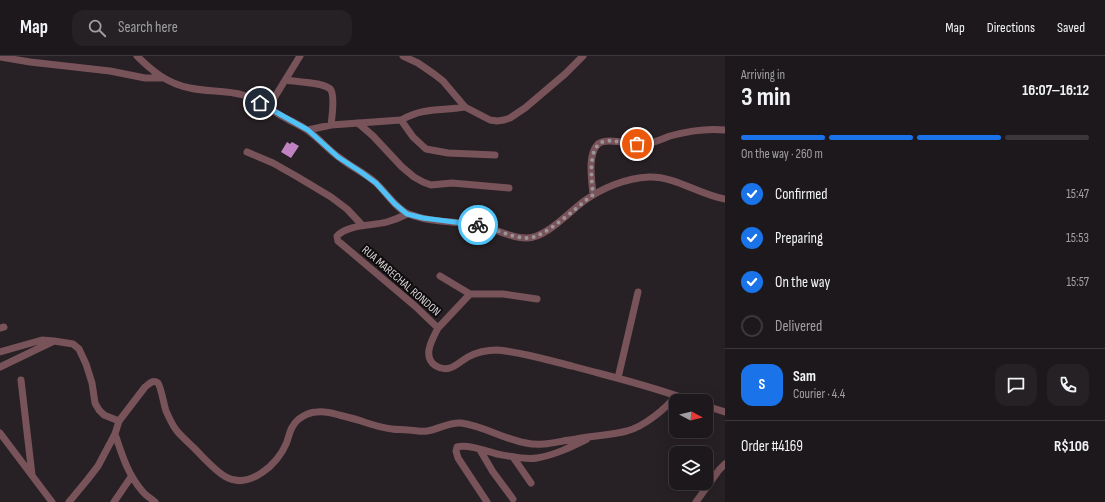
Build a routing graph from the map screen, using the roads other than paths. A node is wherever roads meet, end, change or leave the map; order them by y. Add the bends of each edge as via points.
1 (137, 56) edge
2 (300, 56) edge
3 (403, 56) edge
4 (583, 56) edge
5 (0, 57) edge
6 (164, 78) junction
7 (286, 80) junction
8 (465, 107) junction
9 (268, 108) junction
10 (401, 120) junction
11 (376, 121) junction
12 (358, 123) junction
13 (331, 125) junction
14 (308, 130) junction
15 (725, 130) edge
16 (373, 136) junction
17 (246, 152) dead end
18 (495, 155) dead end
19 (509, 188) dead end
20 (593, 195) junction
21 (725, 199) edge
22 (407, 214) junction
23 (362, 225) junction
24 (440, 276) dead end
25 (638, 292) dead end
26 (470, 294) junction
27 (537, 299) dead end
28 (438, 328) junction
29 (54, 341) junction
30 (0, 352) edge
31 (0, 367) edge
32 (618, 378) junction
33 (21, 380) dead end
34 (670, 394) edge
35 (669, 404) edge
36 (713, 408) edge
37 (725, 412) edge
38 (119, 421) junction
39 (0, 433) edge
40 (115, 434) junction
41 (592, 436) junction
42 (480, 450) junction
43 (513, 457) junction
44 (725, 464) edge
45 (32, 475) junction
46 (131, 477) junction
47 (531, 483) dead end
48 (513, 499) dead end
49 (52, 502) edge
50 (69, 502) edge
51 (114, 502) edge
52 (155, 502) edge
53 (487, 502) edge
54 (696, 502) edge

1 - 6 street
2 - 7 street
3 - 8 street via 434,74
4 - 8 street via 545,91 510,118 490,120
5 - 6 street via 145,78
6 - 9 street via 189,88 245,95
7 - 9 street
7 - 13 street via 320,85 332,92
8 - 10 street via 419,112
9 - 14 street
10 - 11 street
10 - 18 street via 413,137 426,149 448,153
11 - 12 street
11 - 16 street
12 - 13 street
12 - 16 street
13 - 14 street
14 - 22 street via 338,157 376,183
15 - 20 street via 695,131 644,144 601,142 594,151 592,160
16 - 19 street via 402,167 423,182 431,185 452,183
17 - 23 street via 272,163 331,197 347,208
20 - 21 street via 618,184 650,177 671,181
20 - 22 street via 546,232 527,238 512,236 489,227
22 - 23 street, RUA MARECHAL RONDON via 386,222
23 - 28 street, RUA MARECHAL RONDON via 340,233 337,236 338,241
24 - 26 street
25 - 32 street
26 - 27 street via 503,294
26 - 28 street
28 - 32 street, RUA MARECHAL RONDON via 429,352 434,365 441,368 457,365 486,350 497,350
29 - 30 street via 42,340
29 - 31 street
29 - 38 street via 73,344 79,349 92,383 95,403 104,415
32 - 34 street, RUA MARECHAL RONDON
33 - 45 street
35 - 41 street via 658,414 629,430
36 - 37 street
38 - 40 street
38 - 41 street via 144,387 154,381 157,382 166,411 176,429 224,476 240,481 268,468 282,452 293,425 307,414 316,412 328,412 391,429 420,432 458,423 469,424 508,439 536,445
39 - 45 street
40 - 46 street
40 - 50 street via 98,466
41 - 43 street via 554,454 536,458
42 - 43 street
42 - 48 street
42 - 53 street via 459,446 456,448 458,458
43 - 47 street
44 - 54 street
45 - 49 street
46 - 51 street
46 - 52 street

